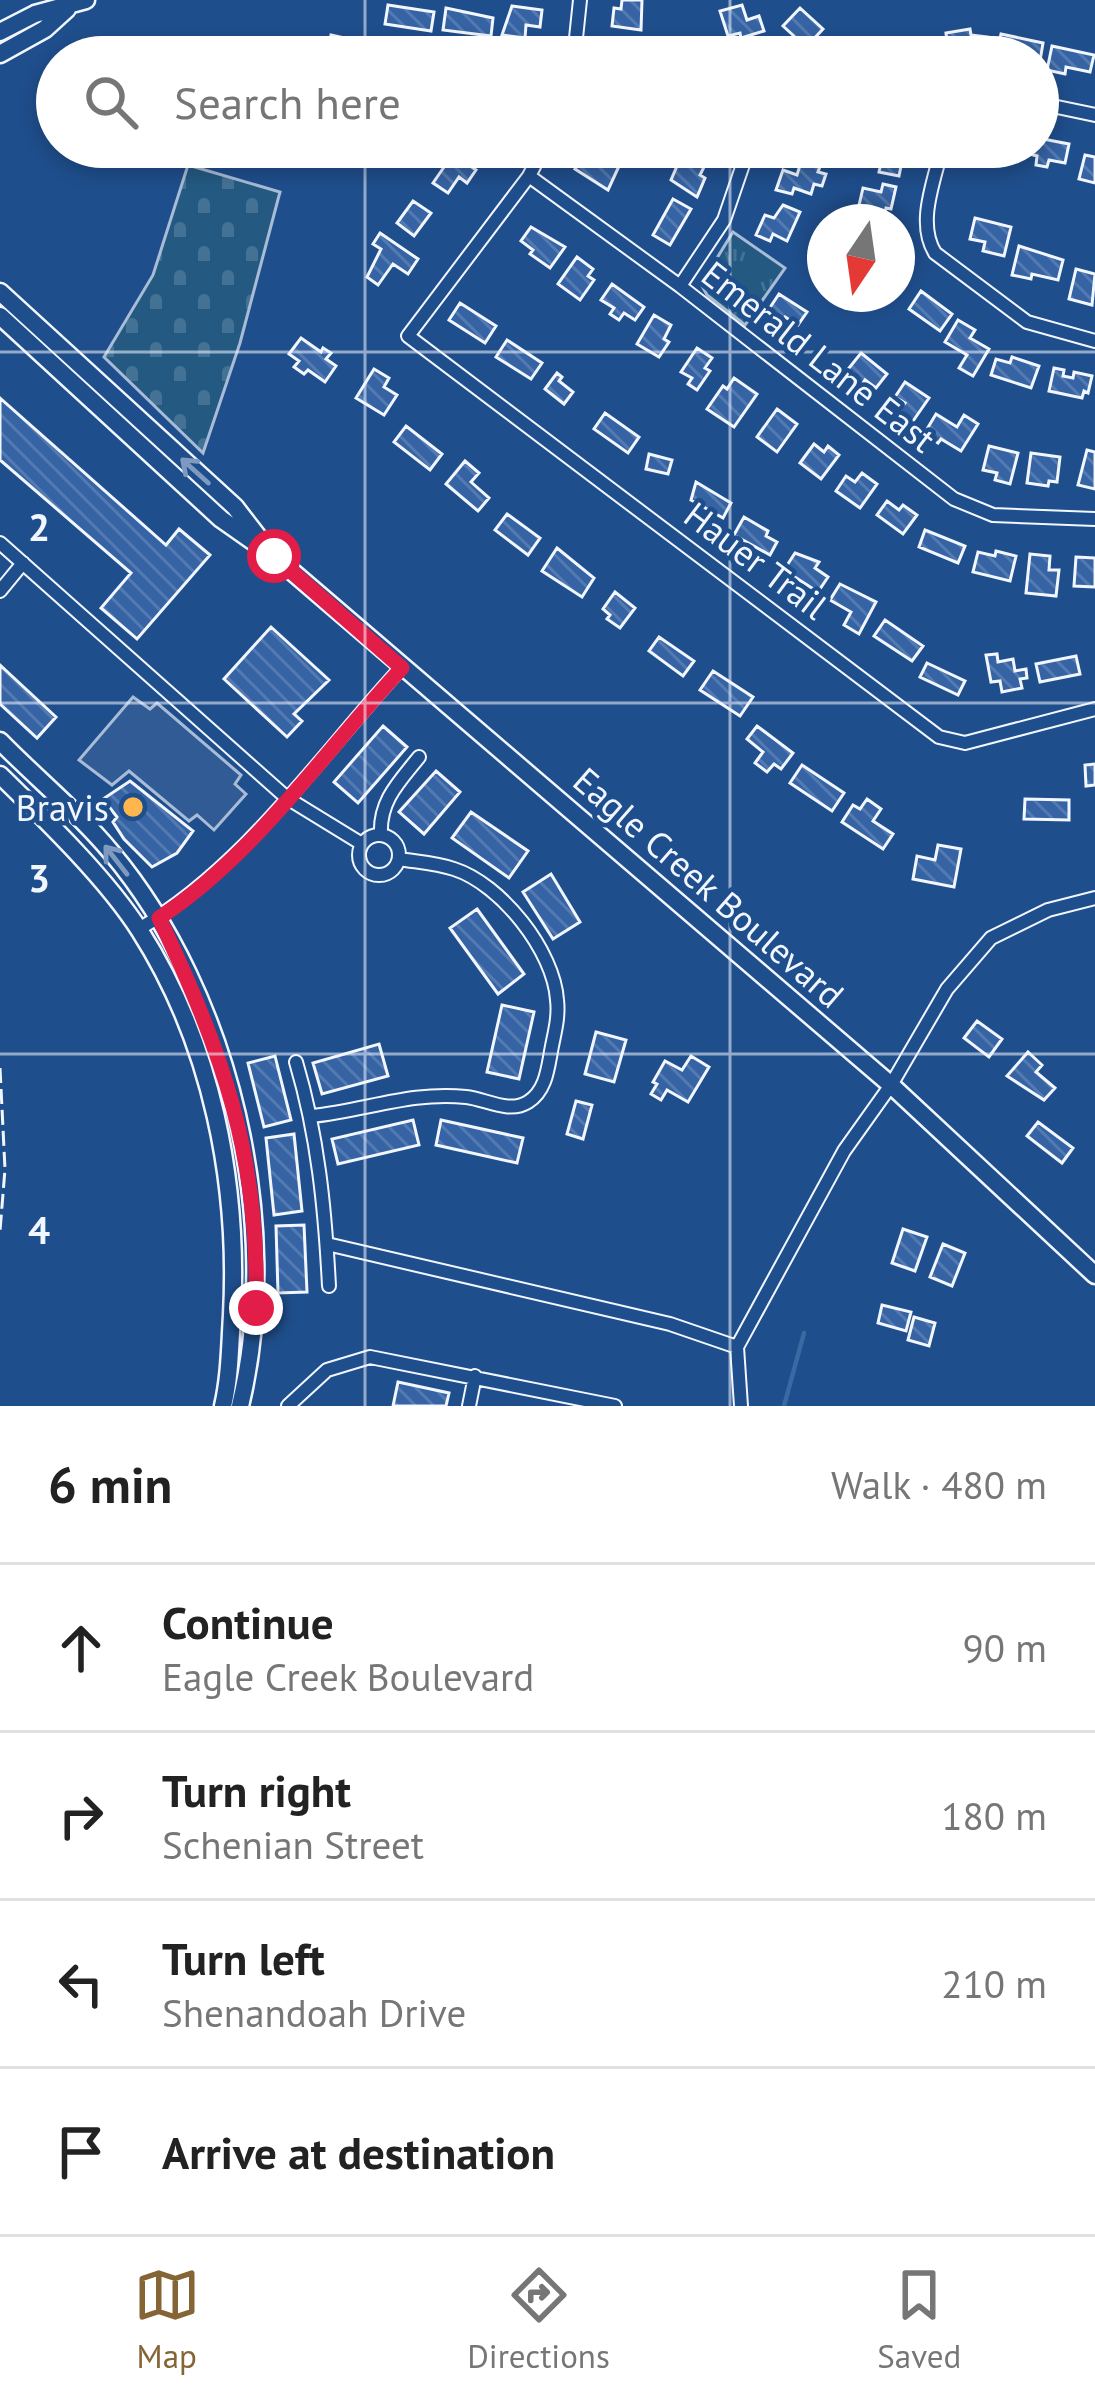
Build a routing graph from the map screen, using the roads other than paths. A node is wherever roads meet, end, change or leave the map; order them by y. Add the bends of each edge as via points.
1 (580, 0) edge
2 (77, 3) edge
3 (0, 32) edge
4 (576, 36) edge
5 (0, 54) edge
6 (1059, 107) edge
7 (1095, 115) edge
8 (533, 168) edge
9 (742, 168) edge
10 (938, 168) edge
11 (529, 176) junction
12 (680, 286) junction
13 (0, 292) edge
14 (0, 316) edge
15 (1095, 341) edge
16 (1095, 519) edge
17 (0, 542) edge
18 (274, 556) junction
19 (23, 563) junction
20 (0, 591) edge
21 (402, 668) junction
22 (1095, 709) edge
23 (0, 741) edge
24 (419, 757) dead end
25 (0, 775) edge
26 (287, 798) junction
27 (380, 835) junction
28 (362, 844) junction
29 (399, 860) junction
30 (1095, 898) edge
31 (159, 918) junction
32 (139, 929) junction
33 (296, 1062) dead end
34 (891, 1085) junction
35 (312, 1116) junction
36 (327, 1244) junction
37 (1095, 1275) edge
38 (328, 1286) dead end
39 (737, 1347) junction
40 (476, 1376) junction
41 (579, 1402) edge
42 (223, 1406) edge
43 (240, 1406) edge
44 (288, 1406) edge
45 (469, 1406) edge
46 (615, 1406) edge
47 (741, 1406) edge

1 - 4 street
2 - 3 street
2 - 5 street
6 - 7 street
8 - 11 street
9 - 12 street via 724,220
10 - 15 street via 926,222 935,253 1027,322
11 - 12 street, Emerald Lane East
11 - 22 street, Hauer Trail via 408,336 939,737 965,743
12 - 16 street, Emerald Lane East via 954,500 993,515
18 -> 13 street, Eagle Creek Boulevard via 235,507
14 - 18 street, Eagle Creek Boulevard via 221,519
17 - 19 street
18 - 21 street, Eagle Creek Boulevard
19 - 20 street
19 - 26 street
21 - 26 street
21 - 34 street, Eagle Creek Boulevard
31 -> 23 street via 110,851
24 - 27 street via 386,798
25 - 32 street
26 - 28 street
26 - 31 street
27 - 28 street
27 - 29 street via 393,840
28 - 29 street via 360,862 374,875
29 - 35 street via 458,870 526,928 557,999 546,1078 523,1106 406,1096
30 - 34 street via 991,938 946,989
31 - 32 street
31 - 43 street via 200,1006 247,1155 256,1308
32 - 42 street via 178,1002 216,1116 236,1247
33 - 35 street
34 - 37 street, Eagle Creek Boulevard
34 - 39 street via 844,1151
35 - 36 street
36 - 38 street
36 - 39 street
39 - 47 street
40 - 41 street
40 - 44 street via 370,1357 327,1370
40 - 45 street
41 - 46 street

